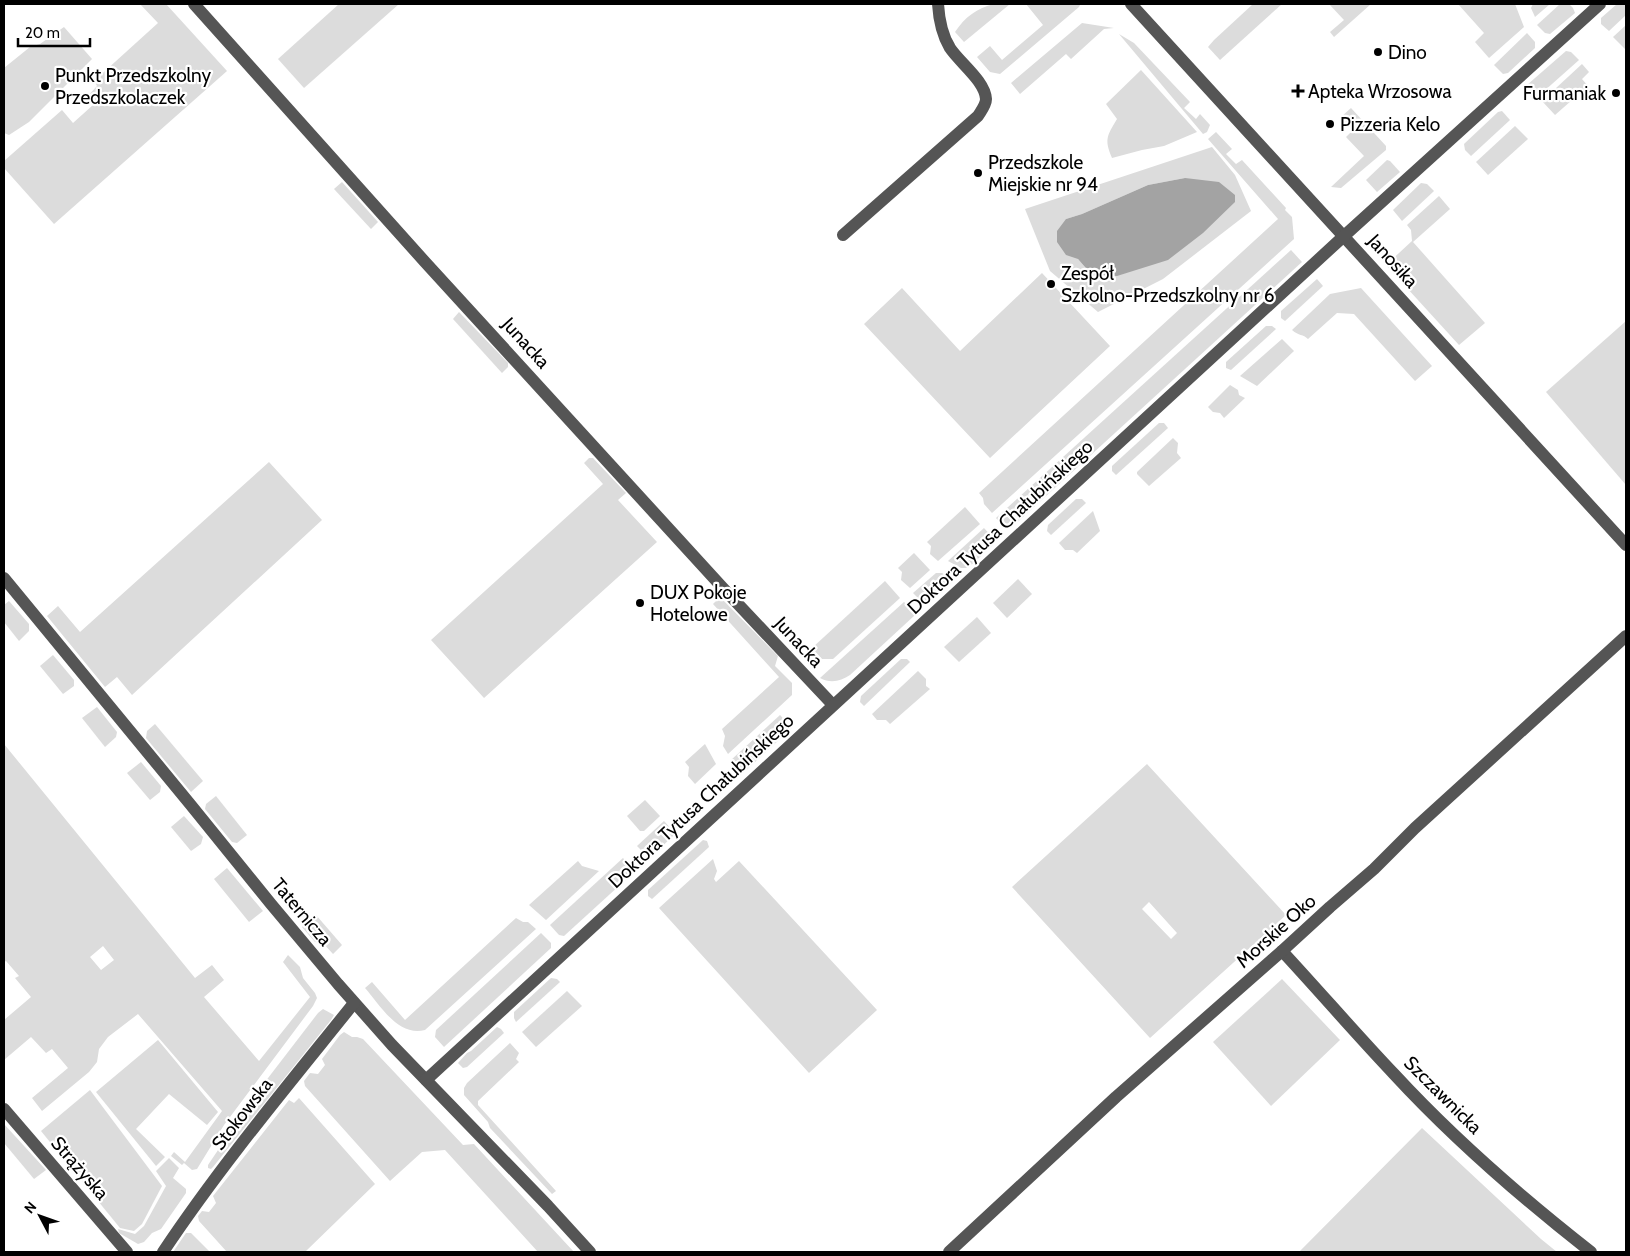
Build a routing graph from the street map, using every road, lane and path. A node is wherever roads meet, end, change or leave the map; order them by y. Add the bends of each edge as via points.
1 (194, 4) edge
2 (938, 4) edge
3 (1131, 4) edge
4 (1600, 4) edge
5 (843, 235) dead end
6 (1344, 236) junction
7 (1626, 545) edge
8 (4, 578) edge
9 (1626, 636) edge
10 (833, 705) junction
11 (1282, 951) junction
12 (354, 1003) junction
13 (426, 1080) junction
14 (4, 1109) edge
15 (127, 1252) edge
16 (163, 1252) edge
17 (590, 1252) edge
18 (949, 1252) edge
19 (1591, 1252) edge

1 - 10 street, Junacka via 425,262
2 - 5 street via 943,36 983,88 986,102 978,116
3 - 6 street, Janosika
4 - 6 street, Doktora Tytusa Chałubińskiego
6 - 7 street, Janosika
6 - 10 street, Doktora Tytusa Chałubińskiego
8 - 12 street, Taternicza
9 - 11 street, Morskie Oko
10 - 13 street, Doktora Tytusa Chałubińskiego
11 - 18 street, Morskie Oko via 1116,1097
11 - 19 street, Szczawnicka via 1441,1121
12 - 13 street, Taternicza
12 - 16 street, Stokowska via 227,1163
13 - 17 street, Taternicza
14 - 15 street, Strążyska

